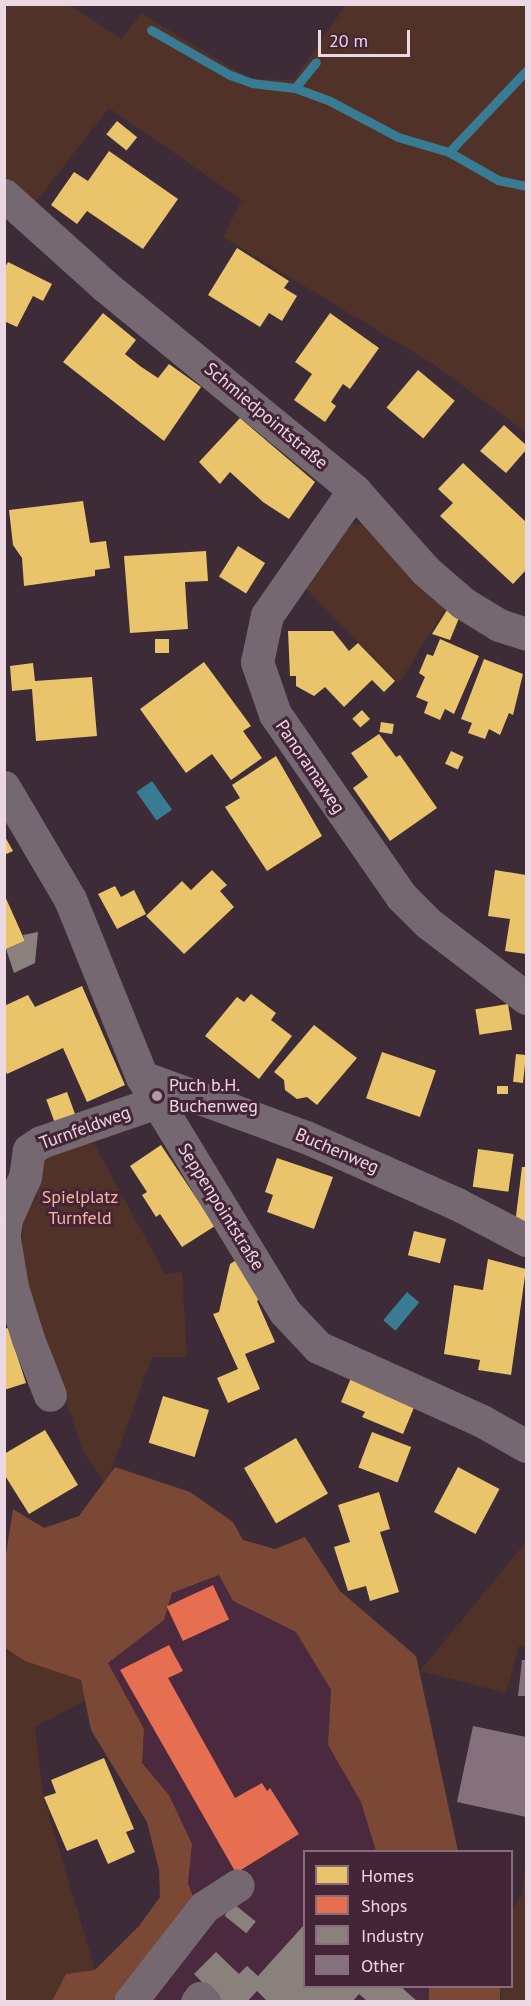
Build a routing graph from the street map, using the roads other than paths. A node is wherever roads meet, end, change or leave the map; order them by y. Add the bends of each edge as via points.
1 (4, 195) edge
2 (354, 490) junction
3 (526, 634) edge
4 (4, 787) edge
5 (526, 998) edge
6 (150, 1089) junction
7 (4, 1237) edge
8 (526, 1240) edge
9 (50, 1395) dead end
10 (526, 1446) edge
11 (238, 1885) dead end
12 (130, 2001) edge
13 (197, 2001) edge
14 (204, 2001) edge

1 - 2 street, Schmiedpointstraße via 105,286
2 - 3 street, Schmiedpointstraße via 426,571 463,603 499,625
2 - 5 street, Panoramaweg via 267,615 257,662 264,683 275,714 401,896 428,923
4 - 6 street, Seppenpointstraße via 70,899
6 - 7 street, Turnfeldweg via 29,1150 25,1177 6,1219
6 - 8 street, Buchenweg via 306,1137 457,1204
6 - 10 street, Seppenpointstraße via 285,1312 318,1347 482,1421
7 - 9 street, Turnfeldweg via 21,1318
11 - 12 street via 204,1907
13 - 14 street

